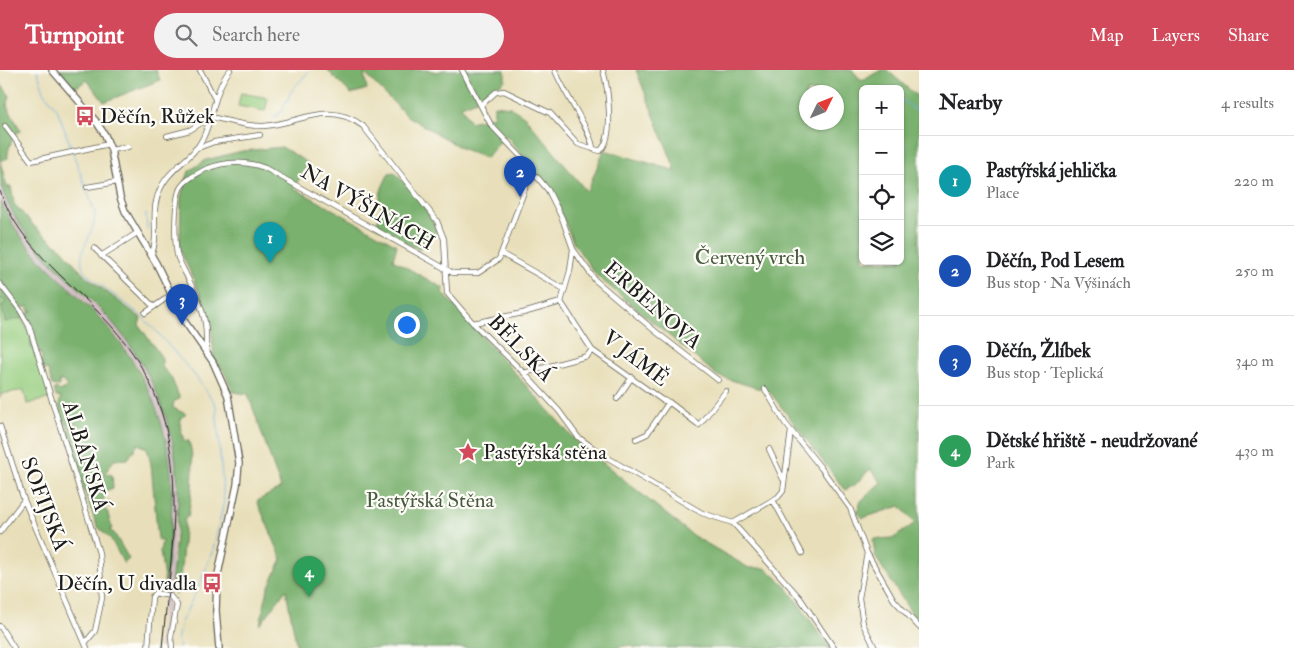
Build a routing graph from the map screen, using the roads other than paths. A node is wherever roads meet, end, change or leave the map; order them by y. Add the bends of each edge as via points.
1 (52, 70) edge
2 (200, 70) edge
3 (230, 70) edge
4 (462, 70) edge
5 (555, 70) edge
6 (603, 70) edge
7 (215, 98) junction
8 (480, 103) junction
9 (210, 117) junction
10 (5, 126) dead end
11 (260, 135) dead end
12 (167, 136) dead end
13 (109, 144) junction
14 (128, 146) dead end
15 (195, 149) junction
16 (593, 149) junction
17 (111, 150) junction
18 (528, 171) junction
19 (117, 182) junction
20 (87, 187) dead end
21 (137, 233) junction
22 (94, 248) dead end
23 (573, 249) junction
24 (502, 254) junction
25 (101, 256) junction
26 (151, 256) junction
27 (445, 270) junction
28 (0, 284) edge
29 (564, 289) junction
30 (171, 295) junction
31 (561, 302) junction
32 (154, 307) junction
33 (145, 314) dead end
34 (473, 323) junction
35 (592, 350) junction
36 (206, 352) junction
37 (524, 373) junction
38 (632, 378) junction
39 (718, 380) dead end
40 (765, 389) dead end
41 (726, 391) dead end
42 (617, 399) dead end
43 (669, 402) junction
44 (0, 426) edge
45 (791, 431) junction
46 (636, 439) dead end
47 (769, 449) dead end
48 (784, 482) junction
49 (24, 500) junction
50 (773, 500) junction
51 (733, 523) junction
52 (0, 532) edge
53 (867, 552) junction
54 (802, 553) dead end
55 (0, 626) edge
56 (919, 627) edge
57 (86, 646) edge
58 (14, 648) edge
59 (148, 648) edge
60 (172, 648) edge
61 (219, 648) edge
62 (834, 648) edge
63 (875, 648) edge

1 - 13 main road via 95,120
2 - 7 street
3 - 7 street
4 - 8 street
5 - 16 street via 588,131
6 - 16 street via 610,102 609,124 604,147 600,151
7 - 9 street
8 - 16 street via 496,92 504,91 550,113 578,144
8 - 18 street via 491,125 518,152
9 - 12 street via 190,130
9 - 15 street via 203,138
9 - 27 street, BĚLSKÁ via 263,126 324,113 352,118 372,136 437,221 444,239
10 - 13 street via 31,161
11 - 15 street via 220,141
13 - 17 main road
14 - 17 street
15 - 26 street via 166,177 160,189 155,203
17 - 19 main road
18 - 23 street via 548,190
18 - 24 street, NA VÝŠINÁCH via 527,189
19 - 20 street
19 - 21 main road via 122,205
21 - 25 street
21 - 26 main road
22 - 25 street
23 - 29 street
23 - 39 street, ERBENOVA via 595,280
24 - 27 street, NA VÝŠINÁCH via 490,267 478,273 460,275
24 - 29 street
25 - 32 street
26 - 30 main road
27 - 34 street, BĚLSKÁ via 447,293
27 - 36 street, NA VÝŠINÁCH via 260,166 220,164 192,176 181,186 177,199 177,253 204,318
28 - 57 street, ALBÁNSKÁ via 29,326 99,553 102,598 95,631
29 - 31 street
30 - 32 street
30 - 36 main road
31 - 34 street
31 - 35 street, V JÁMĚ
32 - 33 street
34 - 37 street, BĚLSKÁ
35 - 37 street via 587,356
35 - 38 street, V JÁMĚ
36 - 61 main road via 228,396 239,463 217,579
37 - 51 street, BĚLSKÁ via 578,437 702,513
38 - 42 street
38 - 43 street, V JÁMĚ
40 - 45 street
41 - 43 street, V JÁMĚ via 699,425
43 - 46 street via 647,434
44 - 49 street, SOFIJSKÁ
45 - 48 street
45 - 53 street via 850,508
47 - 48 street
48 - 50 street via 782,491
49 - 52 street
49 - 57 street, SOFIJSKÁ
50 - 51 street
50 - 54 street
51 - 62 street via 800,598
53 - 56 street via 894,600
53 - 63 street via 858,598 863,624
55 - 58 street
59 - 60 street via 155,593 170,596 177,605

